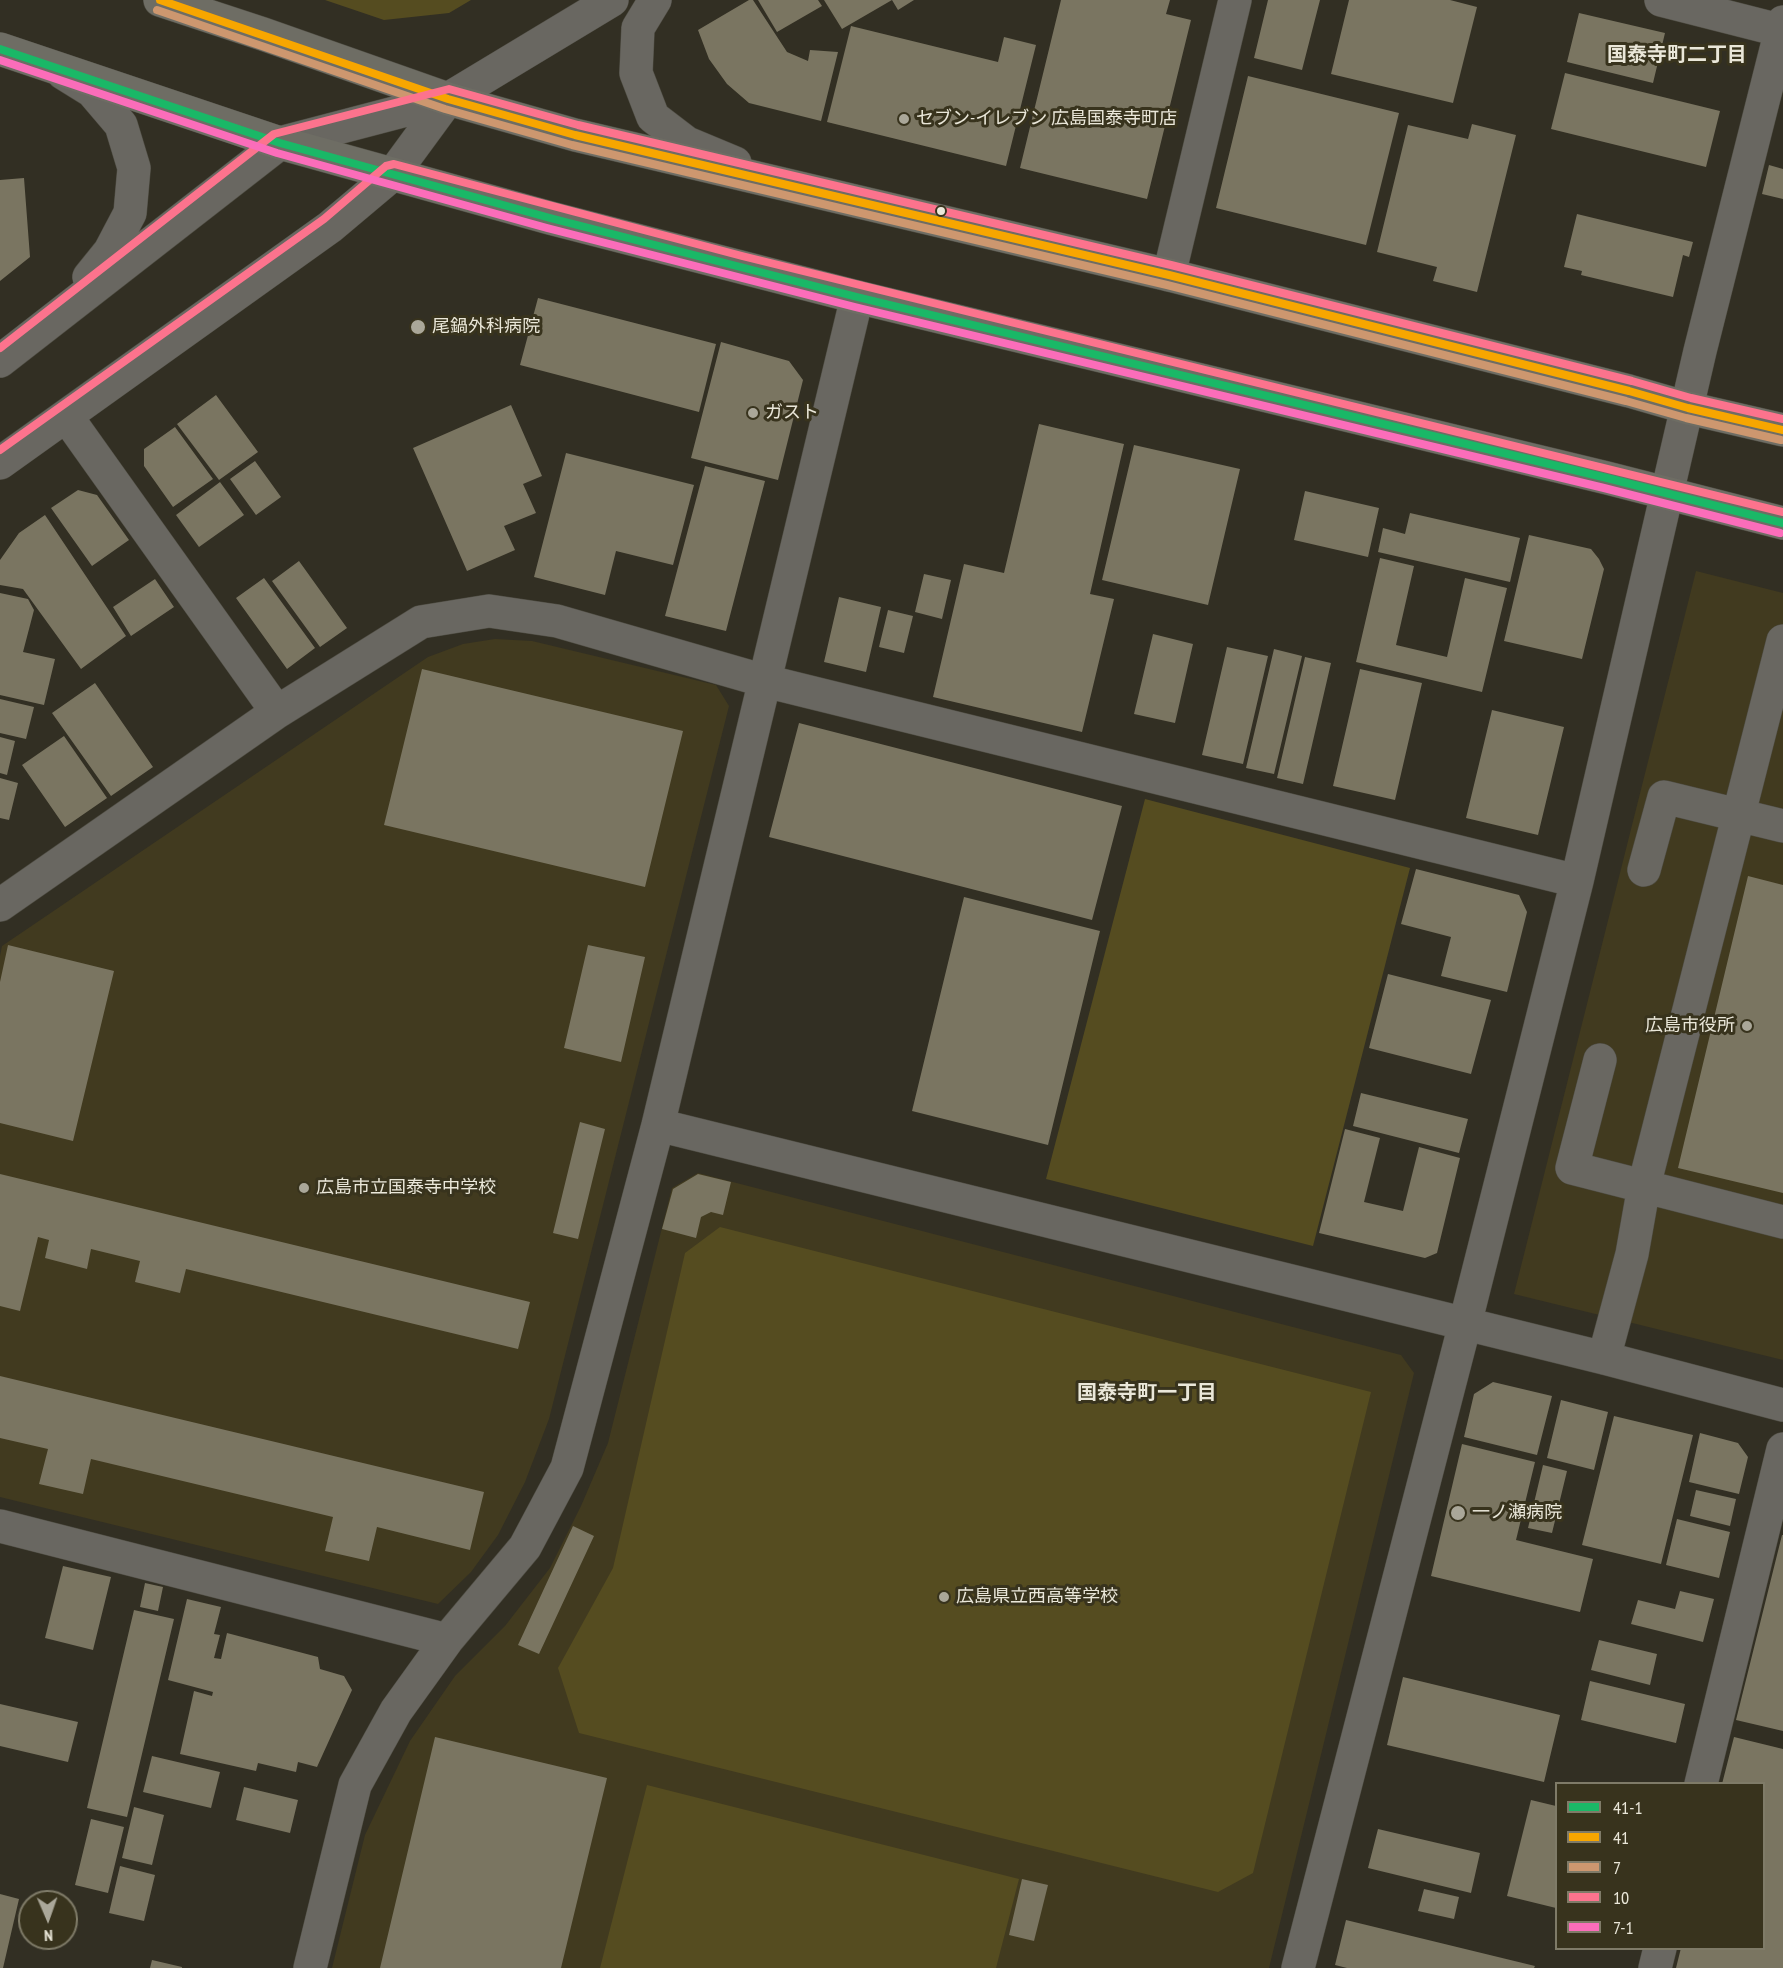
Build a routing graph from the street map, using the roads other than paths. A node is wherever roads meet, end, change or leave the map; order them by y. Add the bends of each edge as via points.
1 (160, 0) edge
2 (612, 0) edge
3 (655, 0) edge
4 (1235, 0) edge
5 (1661, 0) edge
6 (1782, 28) edge
7 (0, 49) edge
8 (47, 64) junction
9 (448, 99) junction
10 (280, 143) junction
11 (393, 174) junction
12 (783, 183) junction
13 (1169, 275) junction
14 (857, 297) junction
15 (62, 312) junction
16 (0, 360) edge
17 (1688, 408) junction
18 (68, 417) junction
19 (1783, 430) edge
20 (0, 464) edge
21 (1666, 494) junction
22 (1783, 523) edge
23 (1783, 641) edge
24 (765, 681) junction
25 (278, 712) junction
26 (1740, 816) junction
27 (1783, 826) edge
28 (1644, 870) dead end
29 (1576, 881) junction
30 (0, 905) edge
31 (1600, 1060) dead end
32 (658, 1125) junction
33 (1644, 1186) junction
34 (1783, 1222) edge
35 (1465, 1324) junction
36 (1604, 1358) junction
37 (1783, 1405) edge
38 (1783, 1449) edge
39 (0, 1526) edge
40 (447, 1640) junction
41 (1701, 1782) edge
42 (1660, 1950) edge
43 (310, 1968) edge
44 (1298, 1968) edge
45 (1655, 1968) edge

1 - 9 highway
2 - 9 street
3 - 12 street via 638,28 636,73 653,117 687,143
4 - 13 street
5 - 6 street
6 - 17 street
7 - 8 highway
8 - 10 highway
8 - 15 street via 92,91 121,125 134,168 130,213 110,251
9 - 10 street
9 - 11 street
9 - 12 highway via 574,135
10 - 11 highway
10 - 15 street
11 - 14 highway
11 - 18 street via 330,227
12 - 13 highway
13 - 17 highway
14 - 21 highway
14 - 24 street
15 - 16 street
17 - 19 highway
17 - 21 street
18 - 20 street
18 - 25 street
21 - 22 highway
21 - 29 street
23 - 26 street
24 - 25 street via 557,621 489,611 421,622
24 - 29 street
24 - 32 street
25 - 30 street
26 - 27 street
26 - 28 street via 1664,797
26 - 33 street
29 - 35 street
31 - 33 street via 1572,1168
32 - 35 street
32 - 40 street via 567,1467 525,1547
33 - 34 street
33 - 36 street via 1632,1254
35 - 36 street
35 - 44 street
36 - 37 street
38 - 41 street
39 - 40 street
40 - 43 street via 396,1711 355,1785
42 - 45 street

